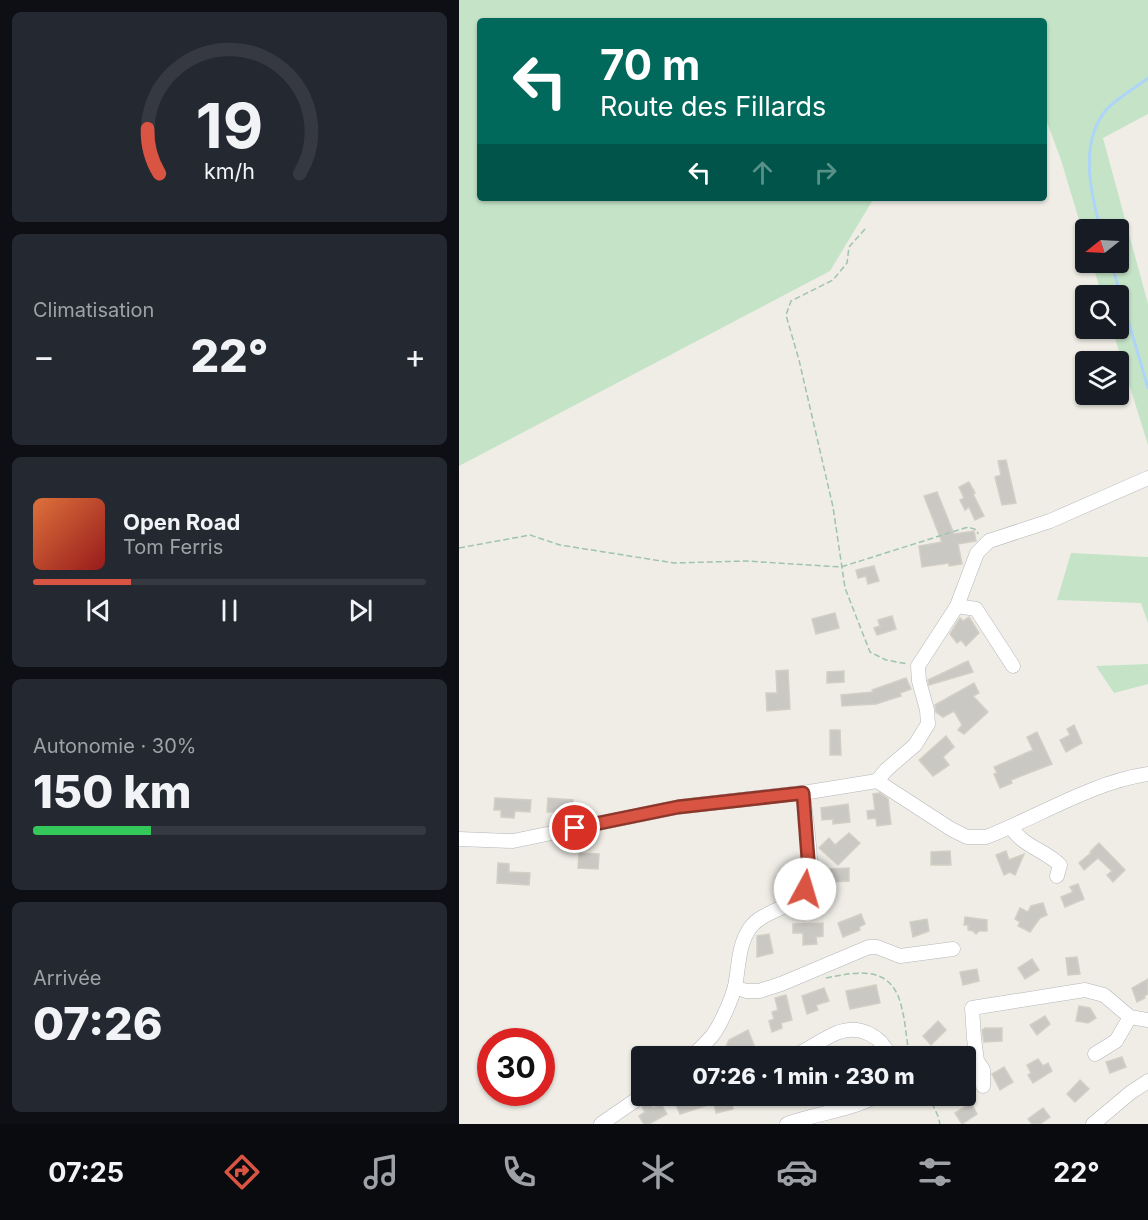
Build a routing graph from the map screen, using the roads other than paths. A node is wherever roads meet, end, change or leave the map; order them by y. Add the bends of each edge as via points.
1 (1148, 478) edge
2 (957, 606) junction
3 (1013, 666) dead end
4 (1148, 774) edge
5 (877, 781) junction
6 (803, 793) junction
7 (1011, 827) junction
8 (459, 839) edge
9 (1057, 876) dead end
10 (953, 949) dead end
11 (735, 987) junction
12 (1130, 1017) junction
13 (1148, 1020) edge
14 (702, 1046) edge
15 (813, 1046) edge
16 (884, 1046) edge
17 (1095, 1054) dead end
18 (1148, 1081) edge
19 (983, 1086) dead end
20 (631, 1103) edge
21 (849, 1106) edge
22 (601, 1124) edge
23 (787, 1124) edge
24 (1093, 1124) edge

1 - 2 street via 1050,521 989,541 973,562
2 - 3 street via 976,609
2 - 5 street via 918,666 928,724 915,746
4 - 7 street via 1123,778
5 - 6 street
5 - 7 street via 967,837 986,837
6 - 8 street via 678,807 513,841
6 - 11 street via 809,881 802,896 756,920 750,928 742,946
7 - 9 street via 1017,837 1060,865
10 - 11 street via 900,956 869,947 759,991
11 - 14 street via 713,1035
12 - 13 street
12 - 17 street via 1116,1041
12 - 19 street via 1104,995 1085,990 972,1008
15 - 16 street via 840,1032 857,1030 876,1037
18 - 24 street
20 - 22 street
21 - 23 street

